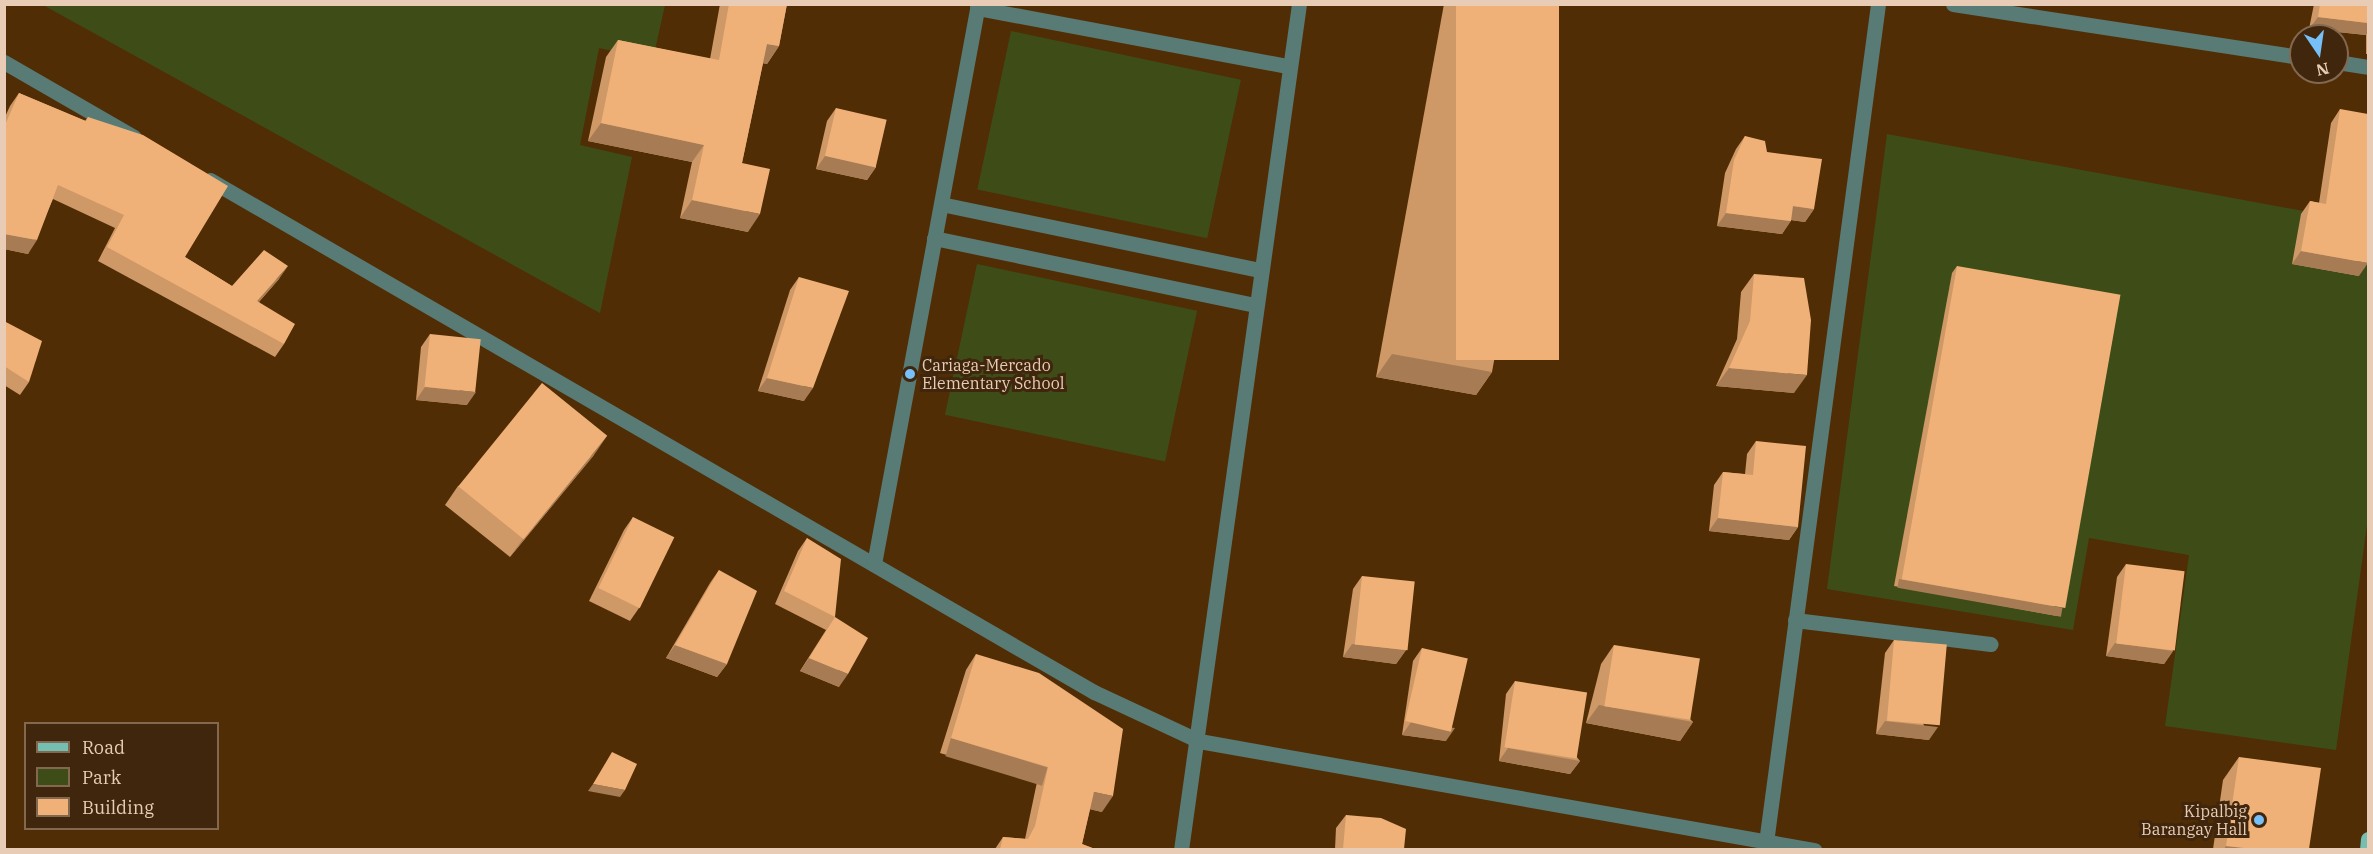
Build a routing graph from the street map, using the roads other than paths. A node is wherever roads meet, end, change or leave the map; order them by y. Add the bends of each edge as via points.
1 (1299, 4) edge
2 (1878, 4) edge
3 (1953, 4) edge
4 (978, 6) edge
5 (2289, 55) edge
6 (4, 62) edge
7 (2349, 64) edge
8 (1288, 66) junction
9 (2368, 67) edge
10 (149, 145) edge
11 (191, 169) edge
12 (940, 204) junction
13 (934, 238) junction
14 (1261, 270) junction
15 (1256, 305) junction
16 (874, 564) junction
17 (1796, 620) junction
18 (1991, 644) dead end
19 (1199, 741) junction
20 (2368, 839) edge
21 (1765, 846) edge
22 (1181, 849) edge
23 (1814, 849) edge
24 (2367, 849) edge

1 - 8 street
2 - 17 street
3 - 5 street
4 - 8 street
4 - 12 street
6 - 10 street
7 - 9 street
8 - 14 street
11 - 16 street
12 - 13 street
12 - 14 street
13 - 15 street
13 - 16 street
14 - 15 street
15 - 19 street
16 - 19 street via 1094,692
17 - 18 street
17 - 21 street
19 - 21 street
19 - 22 street
20 - 24 main road
21 - 23 street

